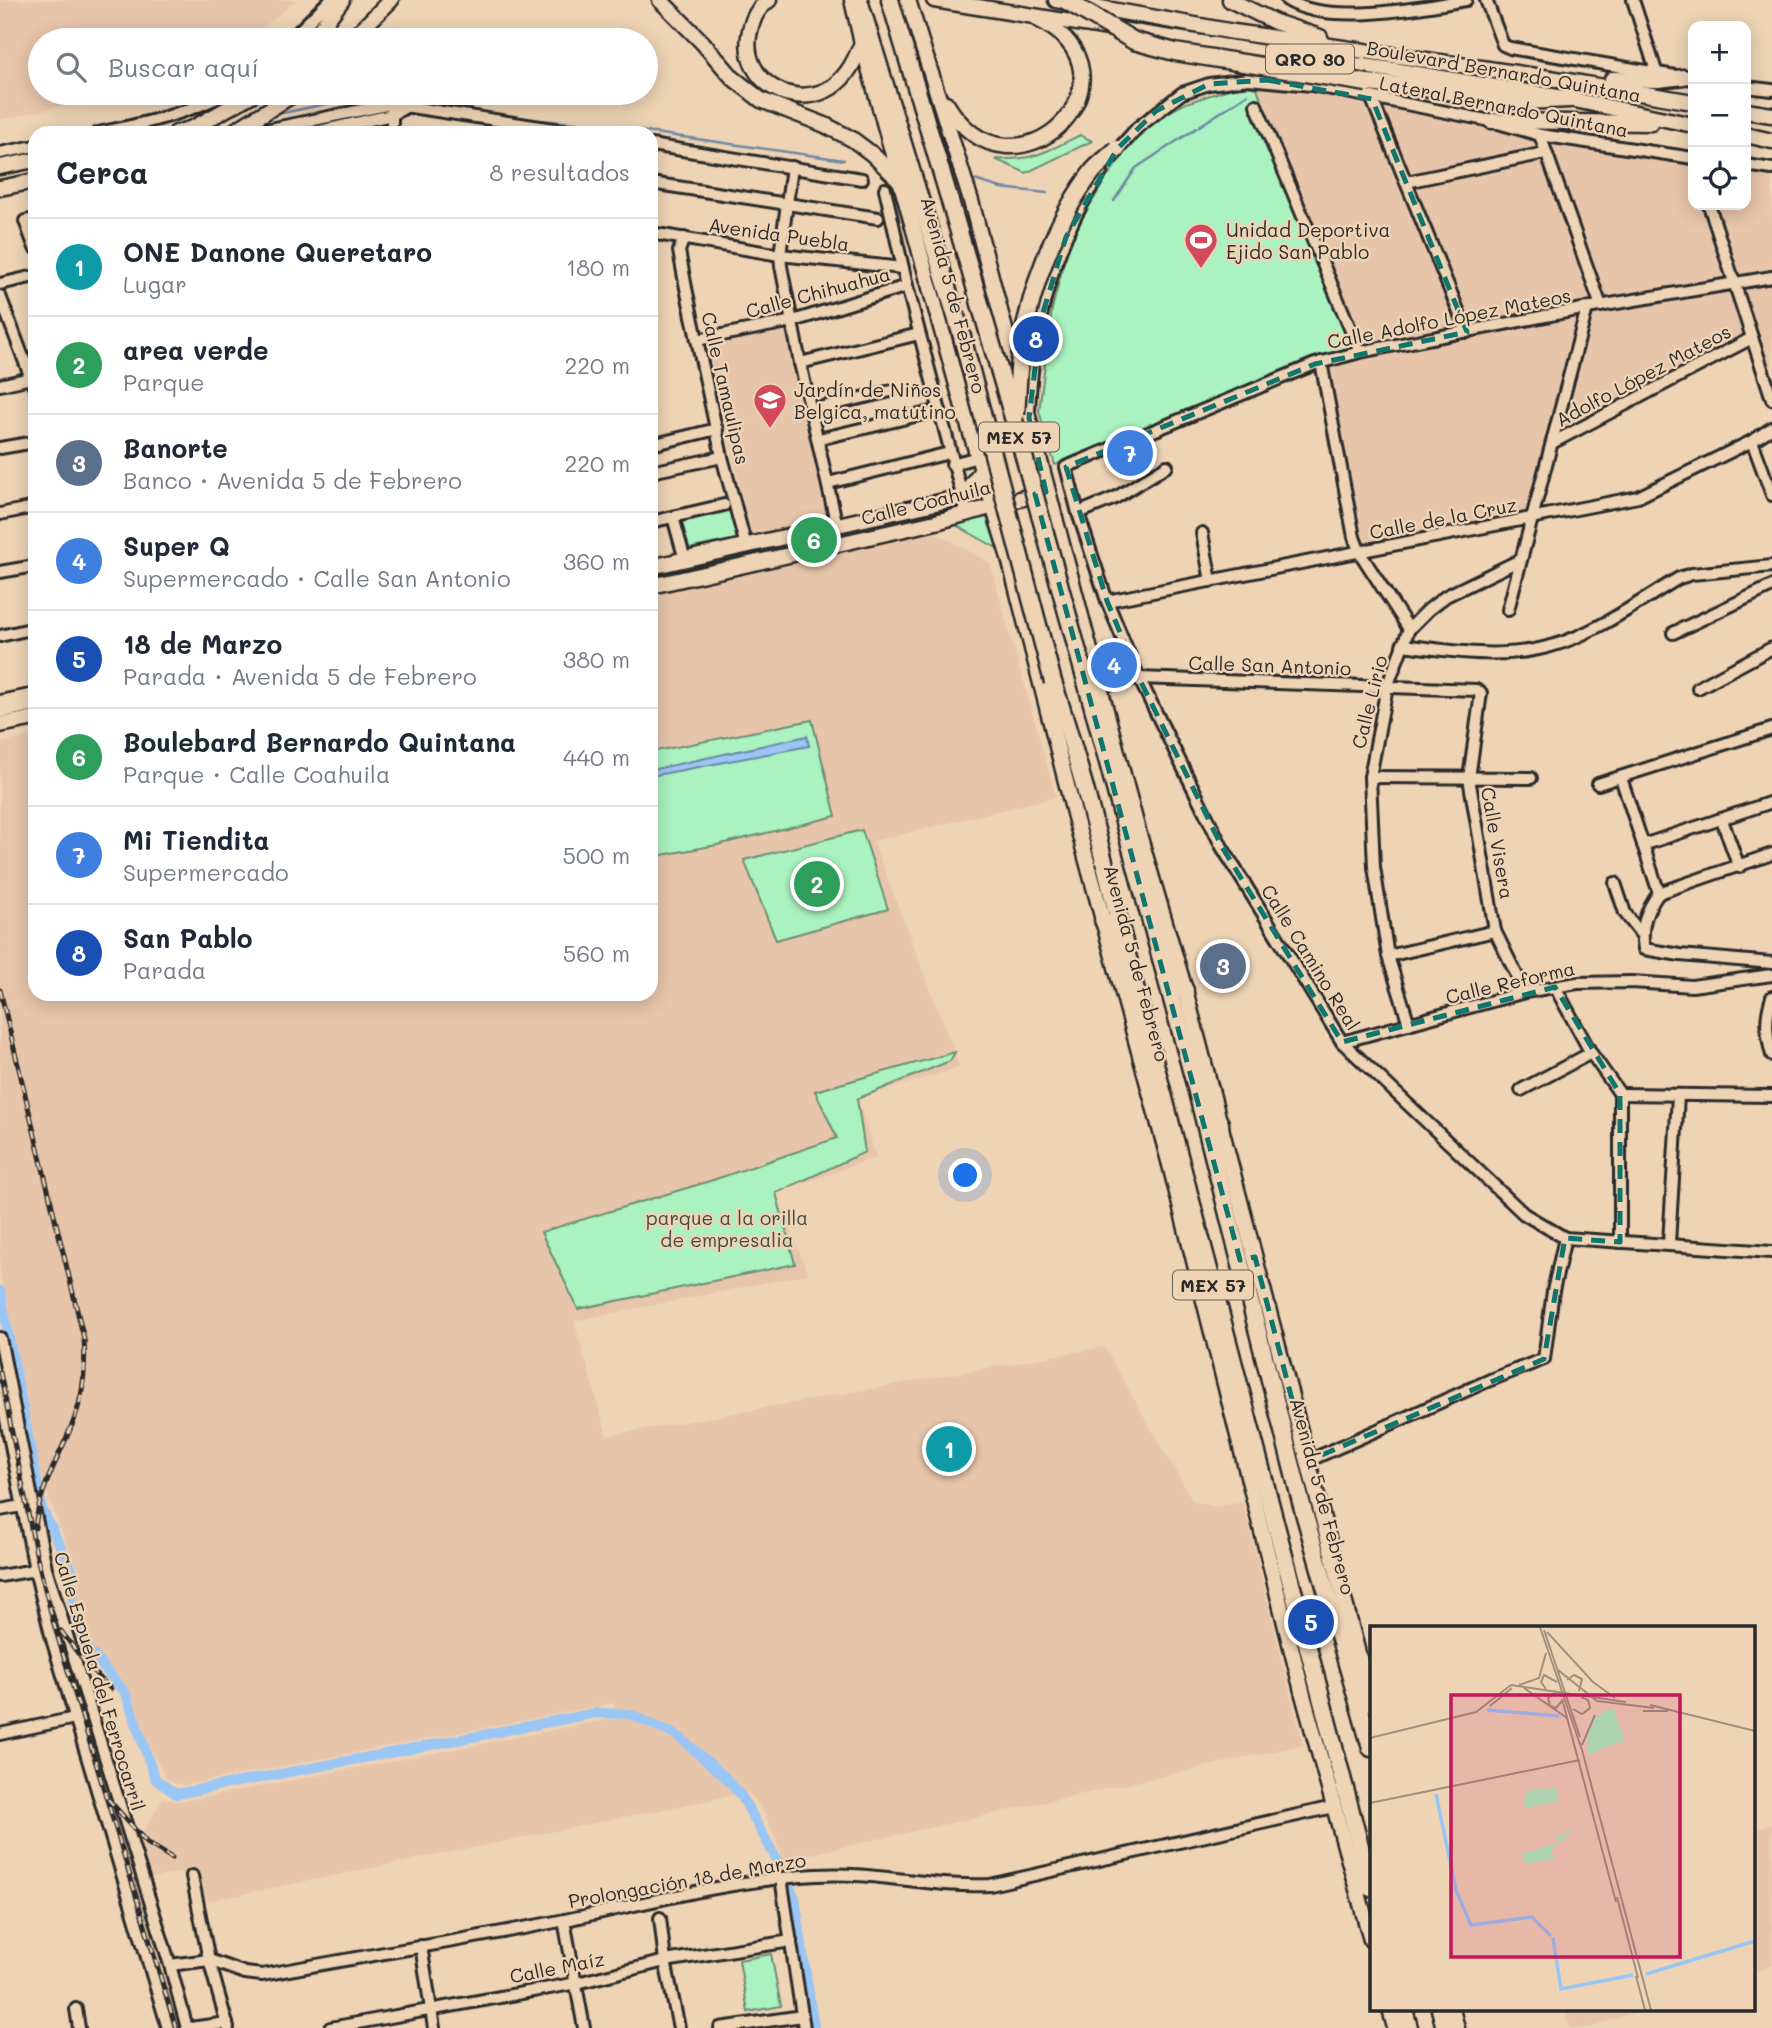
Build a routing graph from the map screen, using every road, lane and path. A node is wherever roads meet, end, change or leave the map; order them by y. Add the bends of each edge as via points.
1 (330, 0) edge
2 (342, 0) edge
3 (391, 0) edge
4 (660, 0) edge
5 (769, 0) edge
6 (852, 0) edge
7 (859, 0) edge
8 (890, 0) edge
9 (908, 0) edge
10 (934, 0) edge
11 (1056, 0) edge
12 (1065, 0) edge
13 (1230, 0) edge
14 (1287, 0) edge
15 (1347, 0) edge
16 (1466, 0) edge
17 (1486, 0) edge
18 (1633, 0) edge
19 (1005, 11) junction
20 (1352, 12) junction
21 (302, 28) edge
22 (321, 28) edge
23 (363, 28) edge
24 (862, 43) junction
25 (1400, 55) junction
26 (1657, 74) junction
27 (1550, 78) junction
28 (1688, 78) edge
29 (1688, 78) edge
30 (936, 85) junction
31 (1751, 88) edge
32 (1772, 90) edge
33 (1372, 99) junction
34 (1570, 99) junction
35 (1688, 101) edge
36 (203, 105) edge
37 (234, 105) edge
38 (276, 105) edge
39 (1256, 105) dead end
40 (392, 110) junction
41 (1751, 112) edge
42 (1772, 115) edge
43 (1491, 121) junction
44 (1688, 124) edge
45 (1688, 124) edge
46 (134, 126) edge
47 (197, 126) edge
48 (242, 126) edge
49 (294, 126) edge
50 (336, 126) edge
51 (392, 126) edge
52 (533, 126) edge
53 (1540, 135) junction
54 (1751, 136) edge
55 (1772, 141) edge
56 (658, 146) edge
57 (28, 147) edge
58 (1118, 149) joint
59 (0, 153) edge
60 (1545, 153) junction
61 (1688, 157) edge
62 (28, 161) edge
63 (1751, 166) edge
64 (0, 167) edge
65 (792, 167) junction
66 (1772, 169) edge
67 (862, 179) dead end
68 (28, 182) edge
69 (901, 182) junction
70 (1406, 182) junction
71 (658, 184) edge
72 (0, 188) edge
73 (885, 190) dead end
74 (786, 205) junction
75 (1711, 210) edge
76 (878, 218) dead end
77 (658, 234) edge
78 (684, 238) junction
79 (780, 255) junction
80 (903, 268) junction
81 (1772, 276) edge
82 (28, 278) edge
83 (1733, 283) junction
84 (0, 284) edge
85 (907, 286) junction
86 (0, 296) edge
87 (1601, 306) junction
88 (1587, 308) junction
89 (793, 321) junction
90 (5, 322) edge
91 (1467, 332) junction
92 (919, 334) junction
93 (1752, 338) junction
94 (697, 340) junction
95 (1360, 352) junction
96 (1321, 362) junction
97 (800, 363) junction
98 (28, 372) edge
99 (28, 383) edge
100 (0, 385) edge
101 (891, 391) dead end
102 (1772, 399) edge
103 (810, 410) junction
104 (940, 410) junction
105 (1022, 421) junction
106 (1772, 428) edge
107 (717, 429) junction
108 (819, 439) junction
109 (1752, 441) junction
110 (658, 442) edge
111 (28, 443) edge
112 (1552, 443) junction
113 (0, 448) edge
114 (722, 457) junction
115 (951, 458) junction
116 (980, 463) junction
117 (1167, 466) dead end
118 (1066, 467) joint
119 (658, 471) edge
120 (828, 483) junction
121 (1046, 492) junction
122 (1772, 495) edge
123 (962, 498) junction
124 (724, 505) dead end
125 (993, 506) junction
126 (28, 508) edge
127 (1078, 513) junction
128 (0, 514) edge
129 (967, 514) junction
130 (673, 517) junction
131 (1531, 519) junction
132 (658, 520) edge
133 (837, 527) junction
134 (1202, 533) dead end
135 (746, 546) junction
136 (1360, 553) junction
137 (685, 559) junction
138 (1520, 559) junction
139 (658, 565) edge
140 (1772, 566) edge
141 (28, 567) edge
142 (0, 572) edge
143 (1212, 581) junction
144 (658, 584) edge
145 (1772, 586) edge
146 (1107, 601) junction
147 (1508, 610) dead end
148 (1409, 629) junction
149 (28, 630) edge
150 (1673, 633) dead end
151 (0, 636) edge
152 (1402, 645) junction
153 (1772, 648) edge
154 (1139, 678) junction
155 (1101, 686) junction
156 (1387, 687) junction
157 (1698, 688) dead end
158 (1481, 693) joint
159 (28, 695) edge
160 (0, 701) edge
161 (28, 705) edge
162 (0, 711) edge
163 (28, 719) edge
164 (0, 725) edge
165 (1772, 729) edge
166 (1370, 777) junction
167 (1469, 778) junction
168 (1531, 778) dead end
169 (1621, 778) junction
170 (1598, 784) dead end
171 (1772, 802) edge
172 (1722, 820) junction
173 (1643, 845) junction
174 (1772, 854) edge
175 (1739, 867) junction
176 (1615, 883) dead end
177 (1659, 893) junction
178 (1103, 920) junction
179 (1495, 931) junction
180 (1641, 934) junction
181 (1157, 947) junction
182 (1388, 956) junction
183 (1772, 963) edge
184 (1772, 975) edge
185 (1555, 987) junction
186 (1185, 990) junction
187 (1525, 992) junction
188 (1137, 995) junction
189 (1772, 997) edge
190 (1409, 1024) junction
191 (1342, 1042) junction
192 (1591, 1053) junction
193 (1772, 1055) edge
194 (1521, 1090) dead end
195 (1620, 1094) junction
196 (1678, 1096) junction
197 (1772, 1096) edge
198 (1220, 1123) junction
199 (1189, 1192) junction
200 (1226, 1205) junction
201 (1565, 1238) junction
202 (1620, 1242) junction
203 (1668, 1243) junction
204 (1772, 1252) edge
205 (1198, 1274) junction
206 (0, 1338) edge
207 (0, 1388) edge
208 (1308, 1461) junction
209 (22, 1506) junction
210 (0, 1510) edge
211 (35, 1570) junction
212 (0, 1576) edge
213 (1370, 1699) edge
214 (75, 1718) junction
215 (0, 1734) edge
216 (1370, 1744) edge
217 (1334, 1807) junction
218 (192, 1876) dead end
219 (781, 1878) junction
220 (1370, 1884) edge
221 (660, 1918) dead end
222 (564, 1920) junction
223 (1370, 1936) edge
224 (791, 1941) junction
225 (421, 1945) junction
226 (209, 1960) junction
227 (665, 1961) junction
228 (170, 1965) junction
229 (577, 1983) junction
230 (76, 2009) dead end
231 (431, 2009) junction
232 (1390, 2010) edge
233 (1404, 2010) edge
234 (1440, 2010) edge
235 (1452, 2010) edge
236 (802, 2015) junction
237 (227, 2025) edge
238 (79, 2028) edge
239 (168, 2028) edge
240 (189, 2028) edge
241 (330, 2028) edge
242 (434, 2028) edge
243 (584, 2028) edge
244 (680, 2028) edge
245 (720, 2028) edge
246 (804, 2028) edge
247 (1395, 2028) edge
248 (1409, 2028) edge
249 (1445, 2028) edge
250 (1457, 2028) edge

1 - 21 street
2 - 22 main road
3 - 23 main road
4 - 69 main road via 733,78 761,100 852,139
5 - 24 main road via 750,23 752,66 765,83 789,95 815,95 833,86 854,63
6 - 24 main road, Avenida 5 de Febrero
7 - 188 highway, Avenida 5 de Febrero / MEX 57, bridge via 961,333
8 - 105 highway, Avenida 5 de Febrero / MEX 57, bridge
9 - 30 main road, Avenida 5 de Febrero
10 - 19 main road, Boulevard Bernardo Quintana / QRO 30
11 - 25 main road, Boulevard Bernardo Quintana / QRO 30
12 - 34 highway, bridge via 1134,41 1175,52 1521,102
13 - 25 main road via 1320,37
14 - 20 street via 1322,12
15 - 20 street
16 - 20 street via 1405,12
17 - 26 street via 1503,44 1510,48
18 - 26 street
19 - 30 main road via 1048,24 1079,56 1083,79 1078,101 1060,125 1040,140 1016,148 994,146 974,136 954,116
19 - 34 main road, Boulevard Bernardo Quintana / QRO 30
24 - 69 main road, Avenida 5 de Febrero
25 - 27 main road, Boulevard Bernardo Quintana / QRO 30
26 - 28 street
27 - 29 main road
27 - 35 main road, Boulevard Bernardo Quintana / QRO 30
30 - 105 main road, Avenida 5 de Febrero via 971,201
31 - 32 street
33 - 43 street, Lateral Bernardo Quintana
33 - 58 street, Lateral Bernardo Quintana via 1267,80 1209,84 1182,93 1161,107
33 - 70 street
34 - 44 main road, Boulevard Bernardo Quintana / QRO 30
36 - 46 street
37 - 47 main road
38 - 48 main road
39 - 95 street
40 - 49 street
40 - 50 street
40 - 51 street
40 - 52 street via 406,107
41 - 42 main road
43 - 45 main road
43 - 53 street, Lateral Bernardo Quintana
53 - 60 street
53 - 61 street, Lateral Bernardo Quintana
54 - 55 main road
56 - 65 street
57 - 59 street
58 - 105 highway, bridge via 1095,169 1068,210 1040,275 1021,345
60 - 70 street
60 - 87 street
62 - 64 main road
63 - 66 street
65 - 67 street
65 - 74 street
68 - 72 main road
69 - 116 main road, Avenida 5 de Febrero
70 - 91 street
71 - 74 street
73 - 80 street
74 - 76 street
74 - 79 street
75 - 83 street
77 - 78 street, Avenida Puebla
78 - 79 street, Avenida Puebla
78 - 94 street, Calle Tamaulipas via 679,251
79 - 80 street, Avenida Puebla
79 - 89 street
80 - 85 street
81 - 83 street, Calle Adolfo López Mateos
82 - 84 street
83 - 87 street, Calle Adolfo López Mateos
83 - 93 street
85 - 89 street, Calle Chihuahua
85 - 92 street
86 - 90 street
87 - 88 street, Calle Adolfo López Mateos
88 - 91 street, Calle Adolfo López Mateos
88 - 112 street
89 - 94 street, Calle Chihuahua
89 - 97 street
90 - 98 street
91 - 95 street, Calle Adolfo López Mateos
92 - 97 street
92 - 104 street
93 - 102 street
93 - 112 street, Adolfo López Mateos
94 - 107 street, Calle Tamaulipas
95 - 96 street, Calle Adolfo López Mateos
96 - 118 street, Calle Adolfo López Mateos
96 - 136 street via 1353,537
97 - 103 street
99 - 100 street
101 - 103 street
103 - 108 street
104 - 108 street
104 - 115 street
105 - 121 main road, Avenida 5 de Febrero
105 - 181 highway, Avenida 5 de Febrero / MEX 57, bridge
106 - 109 street, Calle de la Cruz
107 - 110 street
107 - 114 street, Calle Tamaulipas
108 - 120 street
109 - 122 street
109 - 131 street, Calle de la Cruz via 1638,497
111 - 113 street
112 - 131 street
114 - 119 street
114 - 135 street, Calle Tamaulipas
115 - 116 street
115 - 120 street
115 - 123 street
116 - 123 main road, Calle Coahuila
116 - 125 main road, Avenida 5 de Febrero
117 - 127 street via 1115,498
118 - 127 street, Calle Camino Real
120 - 133 street
121 - 125 main road, Calle Coahuila
121 - 155 main road, Avenida 5 de Febrero
123 - 129 street
123 - 133 main road, Calle Coahuila
124 - 130 street
125 - 129 main road, Calle Coahuila
125 - 178 main road, Avenida 5 de Febrero
126 - 128 street
127 - 146 street, Calle Camino Real
129 - 144 main road, Calle Coahuila
130 - 132 street
130 - 137 street
131 - 136 street, Calle de la Cruz
131 - 138 street
133 - 135 main road, Calle Coahuila
134 - 143 street
135 - 137 main road, Calle Coahuila
136 - 143 street, Calle de la Cruz
136 - 148 street
137 - 139 main road, Calle Coahuila
138 - 147 street
138 - 148 street via 1446,596
140 - 152 street via 1679,578 1553,646 1478,654
141 - 142 street
143 - 146 street, Calle de la Cruz
145 - 150 street
146 - 154 street, Calle Camino Real
148 - 152 street, Calle Lirio
149 - 151 street
152 - 156 street, Calle Lirio
153 - 157 street
154 - 155 street, Calle San Antonio
154 - 156 street, Calle San Antonio
154 - 191 street, Calle Camino Real via 1222,846
155 - 186 main road, Avenida 5 de Febrero
156 - 158 street, Calle San Antonio
156 - 166 street, Calle Lirio
158 - 167 street, Calle Visera
159 - 160 street
161 - 162 main road
163 - 164 main road
165 - 169 street
166 - 167 street
166 - 182 street, Calle Lirio via 1374,867
167 - 168 street
167 - 179 street, Calle Visera
169 - 170 street
169 - 173 street
171 - 172 street
172 - 173 street
172 - 175 street
173 - 177 street
174 - 175 street
175 - 177 street
176 - 180 street via 1625,913
177 - 180 street via 1648,907
178 - 188 highway
178 - 205 main road, Avenida 5 de Febrero
179 - 182 street
179 - 187 street, Calle Visera
180 - 183 street via 1643,948
181 - 186 highway
181 - 200 highway, Avenida 5 de Febrero / MEX 57
182 - 190 street, Calle Lirio
184 - 185 street, Calle Reforma via 1692,986 1632,982
185 - 187 street, Calle Reforma
185 - 192 street
186 - 198 main road, Avenida 5 de Febrero
187 - 190 street, Calle Reforma
188 - 199 highway, Avenida 5 de Febrero / MEX 57
189 - 193 street via 1766,1033
190 - 191 street, Calle Reforma
191 - 201 street, Calle Camino Real via 1524,1214
192 - 194 street
192 - 195 street
195 - 196 street
195 - 202 street
196 - 197 street
196 - 203 street
198 - 200 highway
198 - 208 main road, Avenida 5 de Febrero
199 - 205 highway
199 - 220 highway, Avenida 5 de Febrero / MEX 57
200 - 216 highway, Avenida 5 de Febrero / MEX 57 via 1301,1502
201 - 202 street, Calle Camino Real
201 - 208 street via 1544,1359
202 - 203 street, Calle Camino Real
203 - 204 street, Calle Camino Real
205 - 217 main road, Avenida 5 de Febrero
206 - 228 street, Calle Espuela del Ferrocarril via 46,1568
207 - 209 street, Calle Espuela del Ferrocarril
208 - 213 main road, Avenida 5 de Febrero
209 - 210 street
209 - 211 street, Calle Espuela del Ferrocarril
211 - 212 street
211 - 214 street, Calle Espuela del Ferrocarril
214 - 215 street
214 - 239 street, Calle Espuela del Ferrocarril
217 - 219 street, Prolongación 18 de Marzo via 990,1885 943,1885 872,1874
217 - 223 main road, Avenida 5 de Febrero
218 - 226 street
219 - 222 street, Prolongación 18 de Marzo
219 - 224 street
221 - 227 street
222 - 225 street, Prolongación 18 de Marzo
222 - 229 street
224 - 227 street, Calle Maíz
224 - 236 street
225 - 226 street, Prolongación 18 de Marzo via 262,1975
225 - 231 street
226 - 228 street, Prolongación 18 de Marzo
226 - 237 street
227 - 229 street, Calle Maíz
227 - 244 street
228 - 240 street, Calle Espuela del Ferrocarril
229 - 231 street, Calle Maíz
229 - 243 street
230 - 238 street
231 - 241 street, Calle Maíz
231 - 242 street
232 - 247 main road
233 - 248 highway
234 - 249 highway
235 - 250 main road
236 - 245 street
236 - 246 street
237 - 240 street

